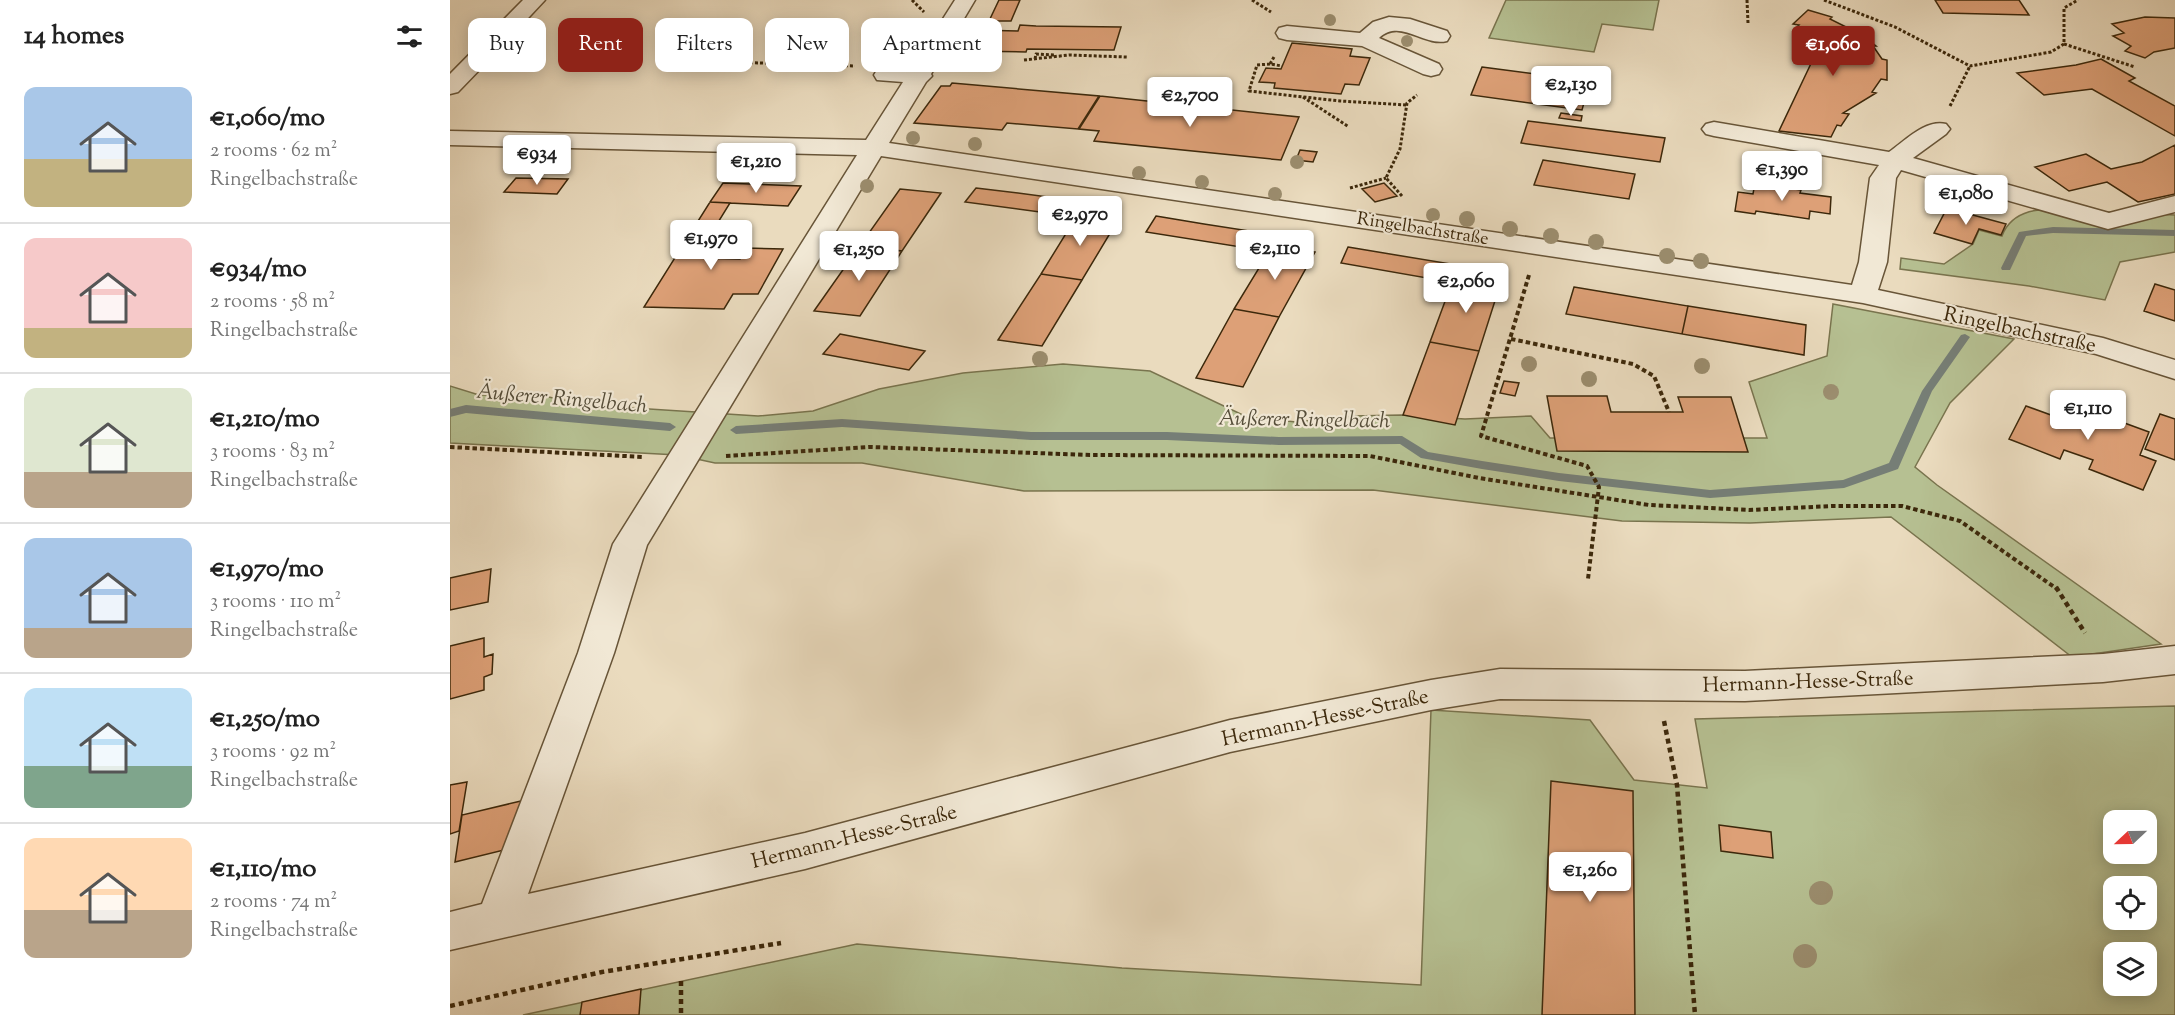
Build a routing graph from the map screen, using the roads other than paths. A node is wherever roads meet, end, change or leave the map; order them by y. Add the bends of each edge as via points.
1 (535, 0) edge
2 (965, 0) edge
3 (518, 18) edge
4 (1287, 33) dead end
5 (1439, 36) dead end
6 (1366, 40) junction
7 (468, 69) edge
8 (1431, 69) road end
9 (885, 75) dead end
10 (921, 76) junction
11 (450, 87) edge
12 (1714, 129) dead end
13 (1938, 129) road end
14 (450, 138) edge
15 (875, 148) junction
16 (1894, 160) junction
17 (2175, 204) edge
18 (1863, 295) junction
19 (2175, 370) edge
20 (2175, 660) edge
21 (496, 922) junction
22 (450, 932) edge

1 - 3 street
2 - 10 street
4 - 6 street
5 - 6 street via 1418,26 1390,24 1371,30
6 - 8 street
7 - 11 street
9 - 10 street
10 - 15 street
12 - 16 street
13 - 16 street
14 - 15 street, Ringelbachstraße
15 - 18 street, Ringelbachstraße
15 - 21 street via 630,544 596,653
16 - 17 street via 2108,221
16 - 18 street via 1883,178 1873,262
18 - 19 street, Ringelbachstraße via 2103,347
20 - 21 street, Hermann-Hesse-Straße via 2103,668 1745,686 1500,684 1230,736 806,851
21 - 22 street, Hermann-Hesse-Straße

